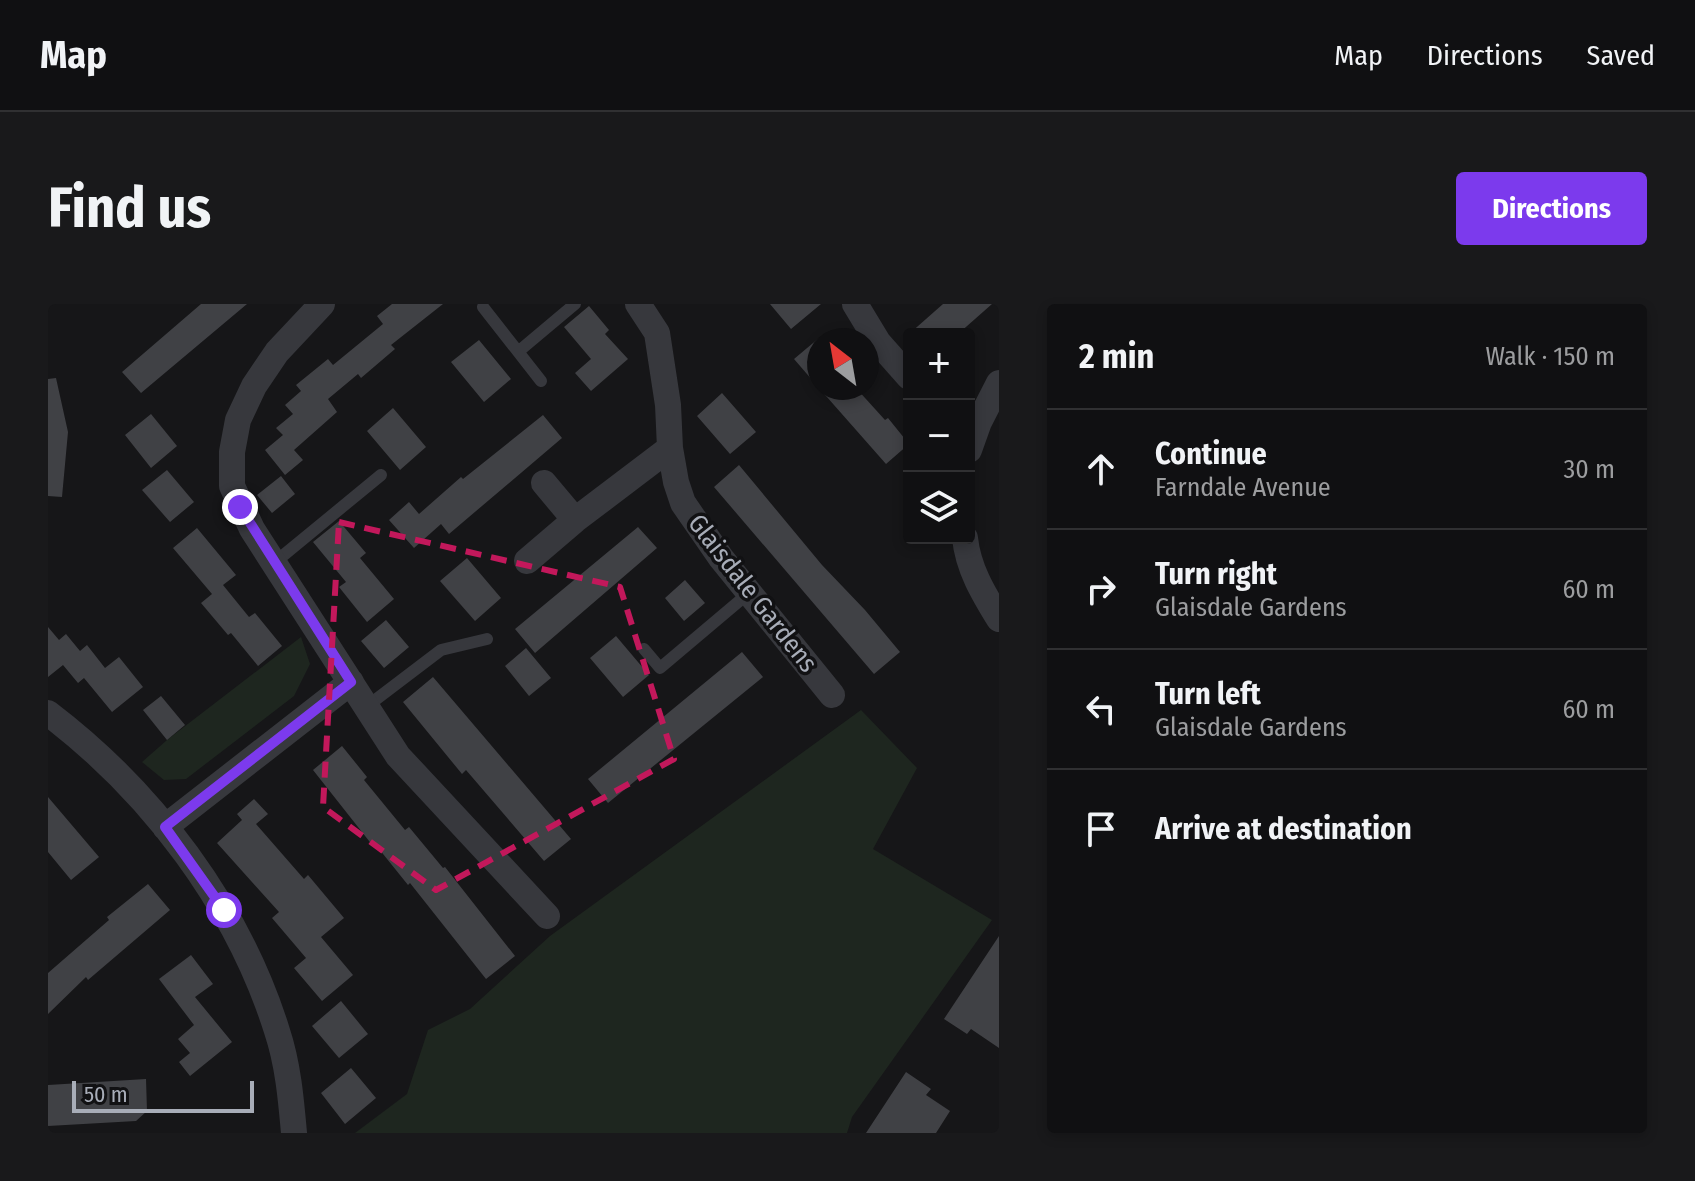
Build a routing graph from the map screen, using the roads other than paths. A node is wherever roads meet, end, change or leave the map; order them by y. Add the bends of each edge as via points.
1 (322, 304) edge
2 (575, 304) edge
3 (638, 304) edge
4 (855, 304) edge
5 (483, 307) dead end
6 (519, 351) junction
7 (903, 370) edge
8 (541, 381) dead end
9 (999, 383) edge
10 (975, 418) edge
11 (670, 448) junction
12 (381, 475) dead end
13 (544, 483) dead end
14 (575, 520) junction
15 (966, 544) edge
16 (527, 561) dead end
17 (274, 563) junction
18 (750, 592) junction
19 (999, 619) edge
20 (487, 639) dead end
21 (644, 649) dead end
22 (351, 682) junction
23 (832, 695) dead end
24 (366, 707) junction
25 (48, 713) edge
26 (165, 827) junction
27 (547, 916) dead end
28 (294, 1133) edge

1 - 17 street via 254,386 238,420 232,452 232,486
2 - 6 lane
3 - 11 street, Glaisdale Gardens via 657,333
4 - 7 street
5 - 6 lane
6 - 8 lane
9 - 10 street
11 - 14 street
11 - 18 street, Glaisdale Gardens via 683,503
12 - 17 lane
13 - 14 street
14 - 16 street
15 - 19 street via 967,557
17 - 22 street
18 - 21 lane via 660,668
18 - 23 street, Glaisdale Gardens
20 - 24 lane via 441,650
22 - 24 street
22 - 26 street
24 - 27 street via 398,756
25 - 26 street
26 - 28 street via 224,910 264,992 290,1085

